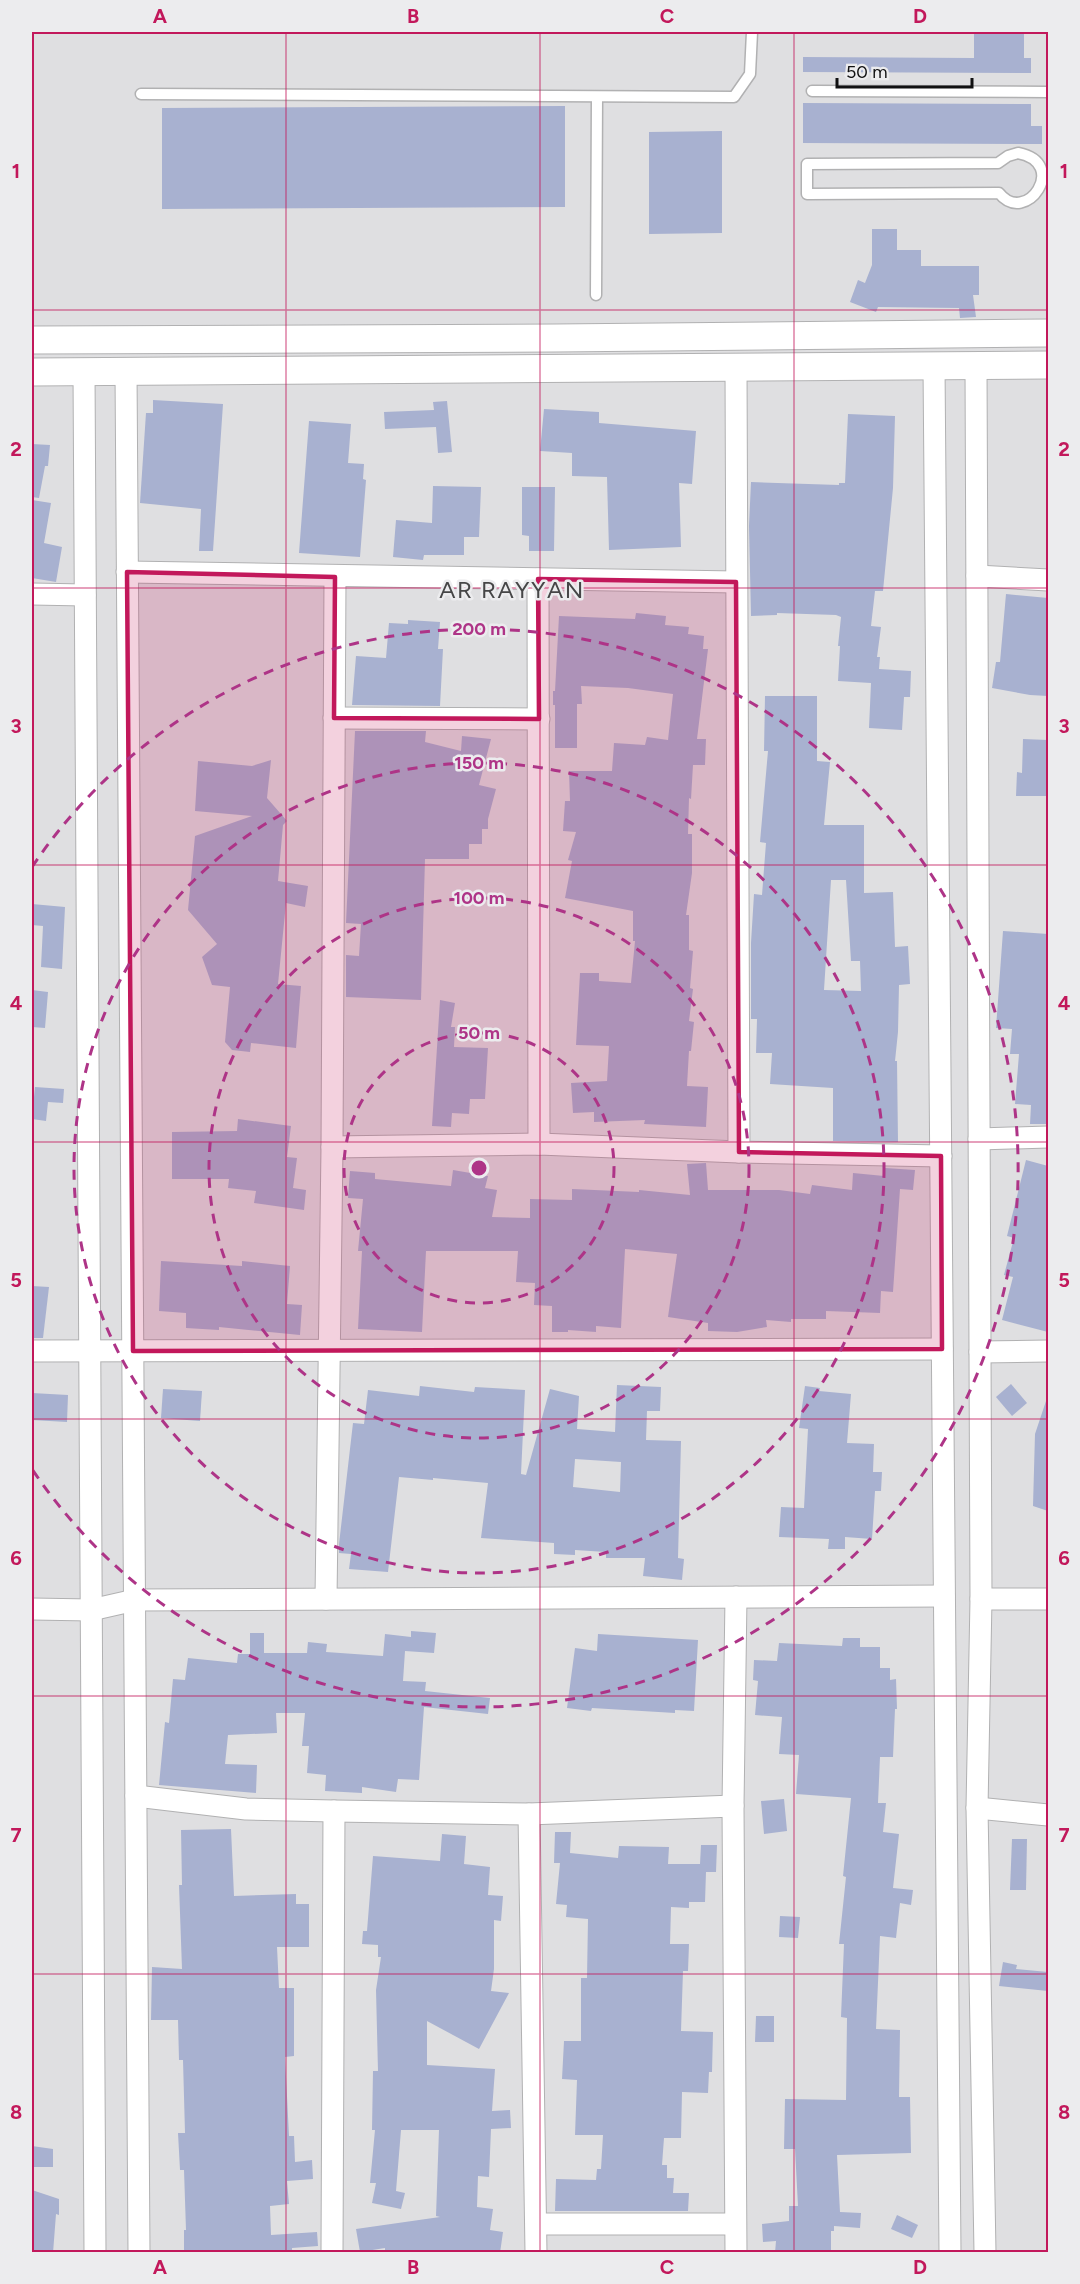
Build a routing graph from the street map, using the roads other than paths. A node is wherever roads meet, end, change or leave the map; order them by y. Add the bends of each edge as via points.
1 (752, 32) edge
2 (812, 91) dead end
3 (1048, 92) edge
4 (141, 94) dead end
5 (597, 97) junction
6 (1044, 188) edge
7 (596, 295) dead end
8 (1048, 333) edge
9 (32, 340) edge
10 (1048, 365) edge
11 (934, 366) junction
12 (976, 366) junction
13 (736, 367) junction
14 (126, 371) junction
15 (32, 372) edge
16 (84, 372) junction
17 (127, 572) junction
18 (976, 576) junction
19 (335, 577) junction
20 (538, 579) junction
21 (1048, 580) edge
22 (736, 582) junction
23 (32, 594) edge
24 (85, 595) junction
25 (334, 718) junction
26 (539, 719) junction
27 (1048, 1137) edge
28 (979, 1139) junction
29 (539, 1144) junction
30 (332, 1147) junction
31 (739, 1152) junction
32 (941, 1156) junction
33 (942, 1349) junction
34 (32, 1351) edge
35 (329, 1351) junction
36 (90, 1352) junction
37 (133, 1352) junction
38 (980, 1352) junction
39 (1048, 1352) edge
40 (944, 1596) junction
41 (736, 1597) junction
42 (326, 1599) junction
43 (981, 1599) junction
44 (1048, 1599) edge
45 (135, 1600) junction
46 (32, 1609) edge
47 (91, 1610) junction
48 (136, 1796) junction
49 (733, 1806) junction
50 (976, 1808) junction
51 (334, 1811) junction
52 (529, 1814) junction
53 (1048, 1815) edge
54 (537, 2224) junction
55 (735, 2224) junction
56 (95, 2253) edge
57 (139, 2253) edge
58 (332, 2253) edge
59 (536, 2253) edge
60 (736, 2253) edge
61 (950, 2253) edge
62 (985, 2253) edge

1 - 5 lane via 750,74 734,98
2 - 3 lane
4 - 5 lane
5 - 7 lane
6 - 6 lane via 1035,160 1018,153 998,163 807,164 807,194 999,193 1018,203
8 - 9 street
10 - 12 street
11 - 12 street
11 - 13 street
11 - 32 street
12 - 18 street
13 - 14 street
13 - 22 street
14 - 16 street
14 - 17 street
15 - 16 street
16 - 24 street
17 - 19 street
17 - 37 street
18 - 21 street
18 - 28 street
19 - 20 street
19 - 25 street
20 - 22 street
20 - 26 street
22 - 31 street
23 - 24 street
24 - 36 street
25 - 26 street
25 - 30 street
26 - 29 street
27 - 28 street
28 - 38 street
29 - 30 street
29 - 31 street
30 - 35 street
31 - 32 street
32 - 33 street
33 - 35 street
33 - 40 street
34 - 36 street
35 - 37 street
35 - 42 street
36 - 37 street
36 - 47 street
37 - 45 street
38 - 39 street
38 - 43 street
40 - 41 street
40 - 61 street
41 - 42 street
41 - 49 street
42 - 45 street
43 - 44 street
43 - 50 street
45 - 47 street
45 - 48 street
46 - 47 street
47 - 56 street
48 - 51 street via 246,1809
48 - 57 street
49 - 52 street
49 - 55 street
50 - 53 street
50 - 62 street
51 - 52 street
51 - 58 street
52 - 54 street
54 - 55 street
54 - 59 street
55 - 60 street

